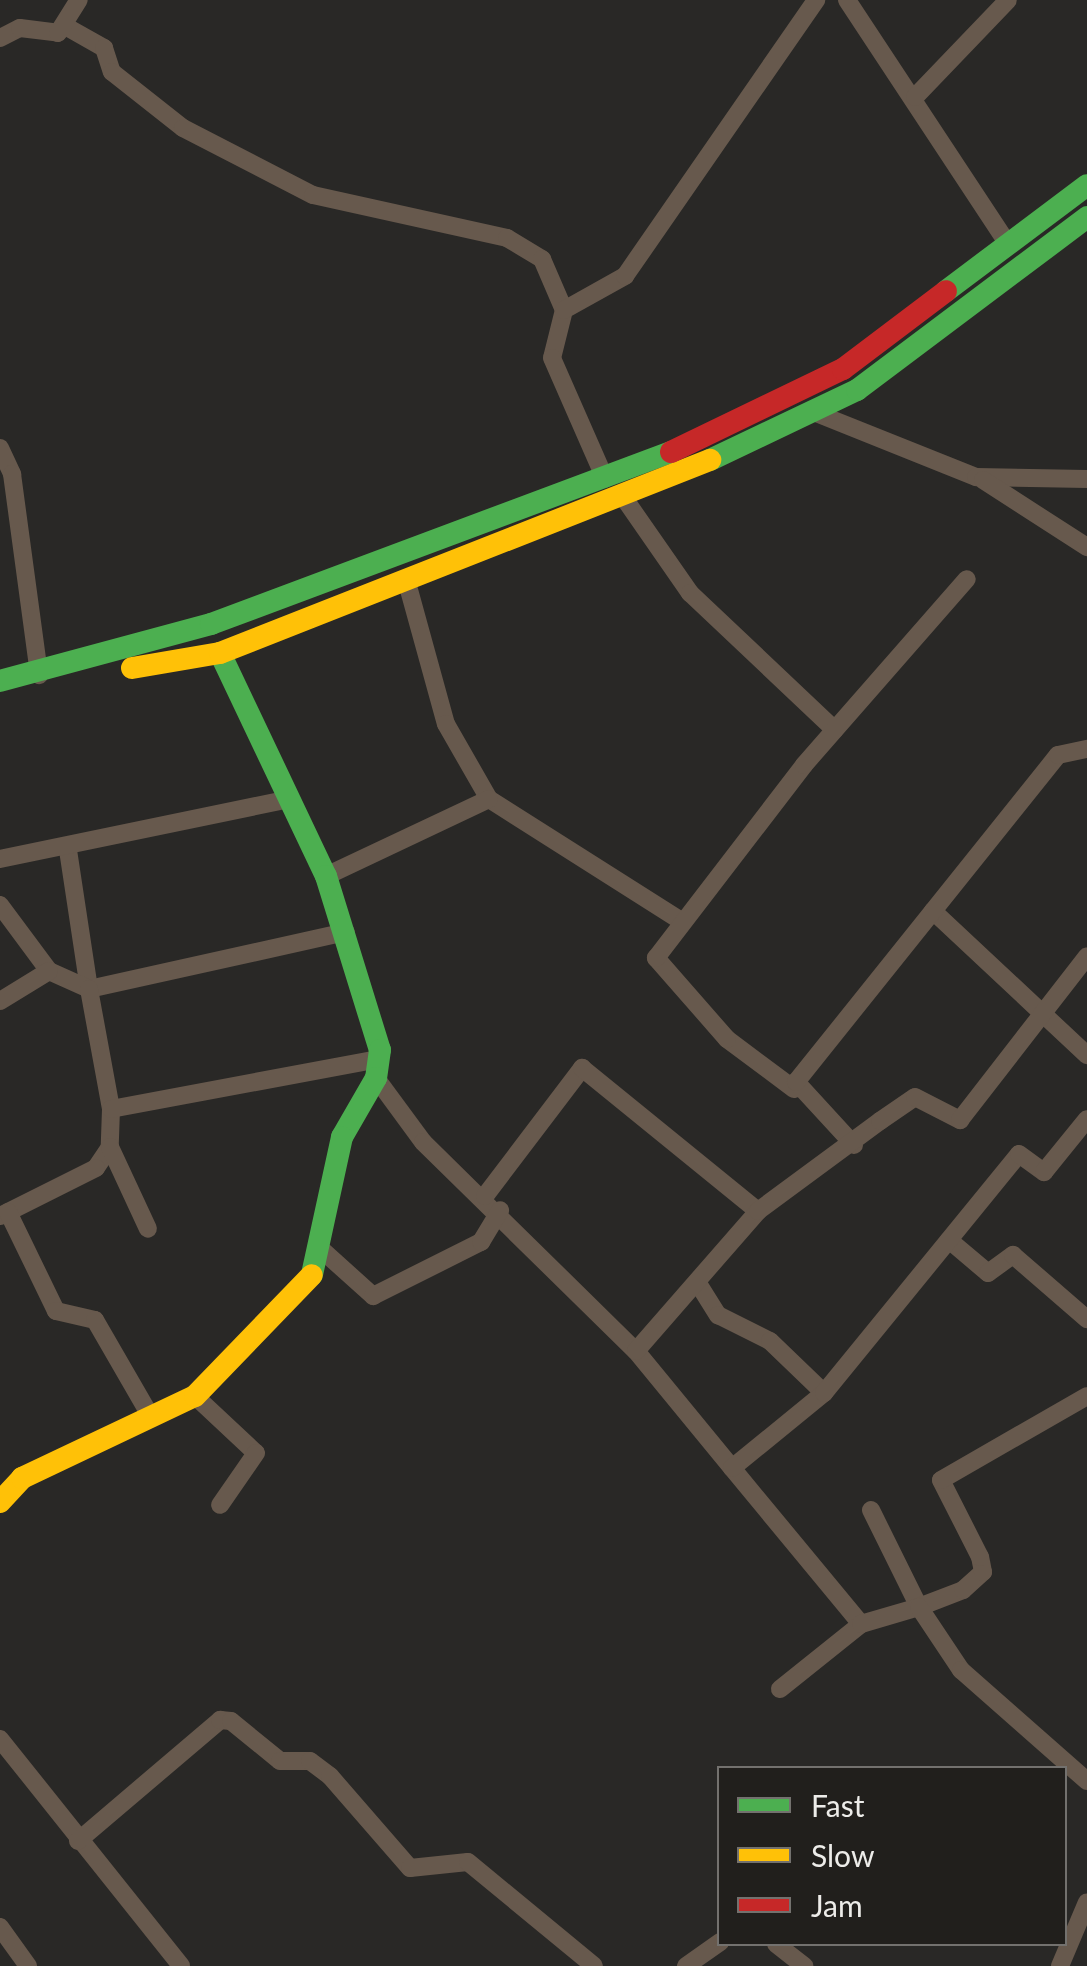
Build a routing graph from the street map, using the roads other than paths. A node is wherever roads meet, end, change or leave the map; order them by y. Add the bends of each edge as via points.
1 (78, 0) edge
2 (816, 0) edge
3 (847, 0) edge
4 (1008, 0) edge
5 (66, 26) junction
6 (0, 38) edge
7 (914, 97) junction
8 (1087, 185) edge
9 (1087, 217) edge
10 (1008, 244) junction
11 (564, 310) junction
12 (806, 405) junction
13 (0, 448) edge
14 (976, 476) junction
15 (1087, 478) edge
16 (604, 479) junction
17 (624, 498) junction
18 (1087, 548) edge
19 (406, 579) junction
20 (967, 579) dead end
21 (220, 653) junction
22 (40, 675) junction
23 (0, 681) edge
24 (0, 699) edge
25 (835, 730) junction
26 (1087, 750) edge
27 (290, 799) junction
28 (490, 799) junction
29 (68, 850) junction
30 (0, 858) edge
31 (326, 876) junction
32 (0, 905) edge
33 (933, 910) junction
34 (681, 920) junction
35 (346, 932) junction
36 (1087, 956) edge
37 (49, 971) junction
38 (89, 990) junction
39 (0, 1002) edge
40 (1048, 1008) junction
41 (1087, 1055) edge
42 (378, 1069) junction
43 (794, 1089) junction
44 (111, 1109) junction
45 (1087, 1120) edge
46 (854, 1145) junction
47 (110, 1147) junction
48 (485, 1196) junction
49 (500, 1210) junction
50 (758, 1211) junction
51 (4, 1214) edge
52 (148, 1230) dead end
53 (949, 1240) junction
54 (322, 1250) junction
55 (698, 1285) junction
56 (1087, 1320) edge
57 (636, 1351) junction
58 (824, 1393) junction
59 (196, 1396) junction
60 (1087, 1396) edge
61 (152, 1417) junction
62 (732, 1468) junction
63 (0, 1502) edge
64 (220, 1505) dead end
65 (871, 1510) dead end
66 (920, 1606) junction
67 (860, 1624) junction
68 (780, 1689) dead end
69 (0, 1739) edge
70 (1087, 1781) edge
71 (78, 1841) junction
72 (1087, 1902) edge
73 (0, 1928) edge
74 (717, 1944) edge
75 (779, 1946) edge
76 (28, 1966) edge
77 (182, 1966) edge
78 (594, 1966) edge
79 (686, 1966) edge
80 (804, 1966) edge
81 (1060, 1966) edge

1 - 5 street
2 - 11 street via 625,276
3 - 7 street
4 - 7 street
5 - 6 street
5 - 11 street via 104,48 112,72 183,128 313,195 506,238 542,259
7 - 10 street
8 - 10 main road
9 - 12 main road
10 - 12 main road
11 - 16 street via 552,358
12 - 14 street
12 - 16 main road
12 - 17 main road
13 - 22 street via 12,474
14 - 15 street
14 - 18 street
16 - 22 main road via 296,594
17 - 19 main road
17 - 25 street via 690,593
19 - 21 main road
19 - 28 street via 446,724
20 - 25 street
21 - 24 main road
21 - 27 main road
22 - 23 main road
25 - 34 street
26 - 33 street via 1058,755
27 - 29 street
27 - 31 main road
28 - 31 street
28 - 34 street
29 - 30 street
29 - 38 street
31 - 35 main road
32 - 37 street
33 - 40 street via 953,938
33 - 43 street
34 - 43 street via 655,965 746,1056
35 - 38 street
35 - 42 main road
36 - 40 street
37 - 38 street
37 - 39 street
38 - 44 street
40 - 41 street
40 - 46 street via 960,1120 914,1096
42 - 44 street
42 - 48 street via 424,1142
42 - 54 main road via 342,1137
43 - 46 street
44 - 47 street
45 - 53 street via 1044,1172 1019,1154
46 - 50 street
47 - 51 street via 96,1168
47 - 52 street
48 - 49 street
48 - 50 street via 582,1068
49 - 54 street via 481,1242 374,1296
49 - 57 street
50 - 55 street
51 - 61 street via 56,1311 95,1320
53 - 56 street via 988,1273 1013,1256
53 - 58 street
54 - 59 main road via 301,1296 262,1322
55 - 57 street
55 - 58 street via 718,1315 770,1341
57 - 62 street
58 - 62 street
59 - 61 main road
59 - 64 street via 256,1453
60 - 66 street via 941,1480 983,1572
61 - 63 main road via 22,1478
62 - 67 street
65 - 66 street
66 - 67 street
66 - 70 street via 961,1670
67 - 68 street
69 - 71 street
71 - 77 street
71 - 78 street via 220,1720 231,1721 280,1761 310,1760 330,1776 410,1868 468,1862
72 - 81 street
73 - 76 street
74 - 79 street
75 - 80 street

